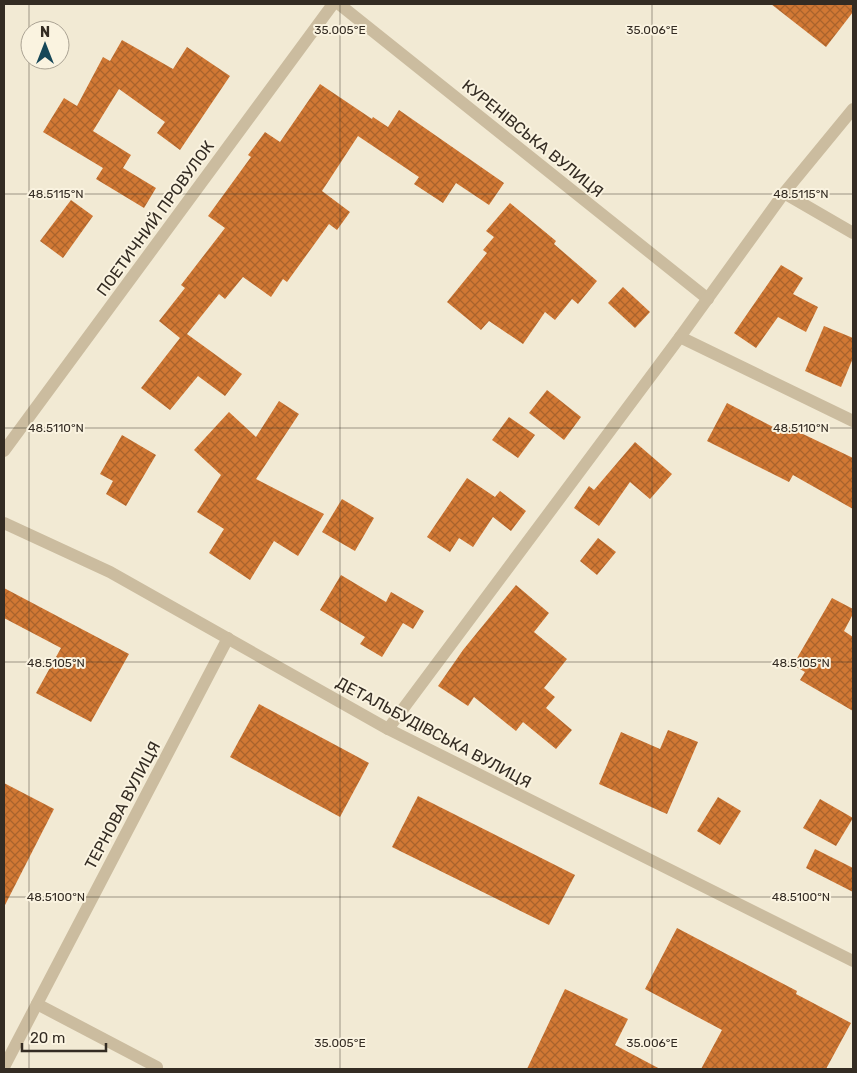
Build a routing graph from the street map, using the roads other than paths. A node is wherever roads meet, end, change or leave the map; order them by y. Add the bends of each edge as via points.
1 (333, 4) edge
2 (339, 4) edge
3 (853, 109) edge
4 (784, 193) junction
5 (853, 233) edge
6 (708, 298) junction
7 (680, 337) junction
8 (853, 421) edge
9 (4, 451) edge
10 (4, 524) edge
11 (228, 638) junction
12 (388, 729) junction
13 (853, 961) edge
14 (37, 1004) junction
15 (4, 1067) edge
16 (157, 1067) dead end

1 - 9 street, ПОЕТИЧНИЙ ПРОВУЛОК
2 - 6 street, КУРЕНІВСЬКА ВУЛИЦЯ
3 - 4 street
4 - 5 street
4 - 6 street
6 - 7 street
7 - 8 street
7 - 12 street
10 - 11 street, ДЕТАЛЬБУДІВСЬКА ВУЛИЦЯ via 110,572
11 - 12 street, ДЕТАЛЬБУДІВСЬКА ВУЛИЦЯ
11 - 14 street, ТЕРНОВА ВУЛИЦЯ
12 - 13 street, ДЕТАЛЬБУДІВСЬКА ВУЛИЦЯ
14 - 15 street, ТЕРНОВА ВУЛИЦЯ
14 - 16 street

